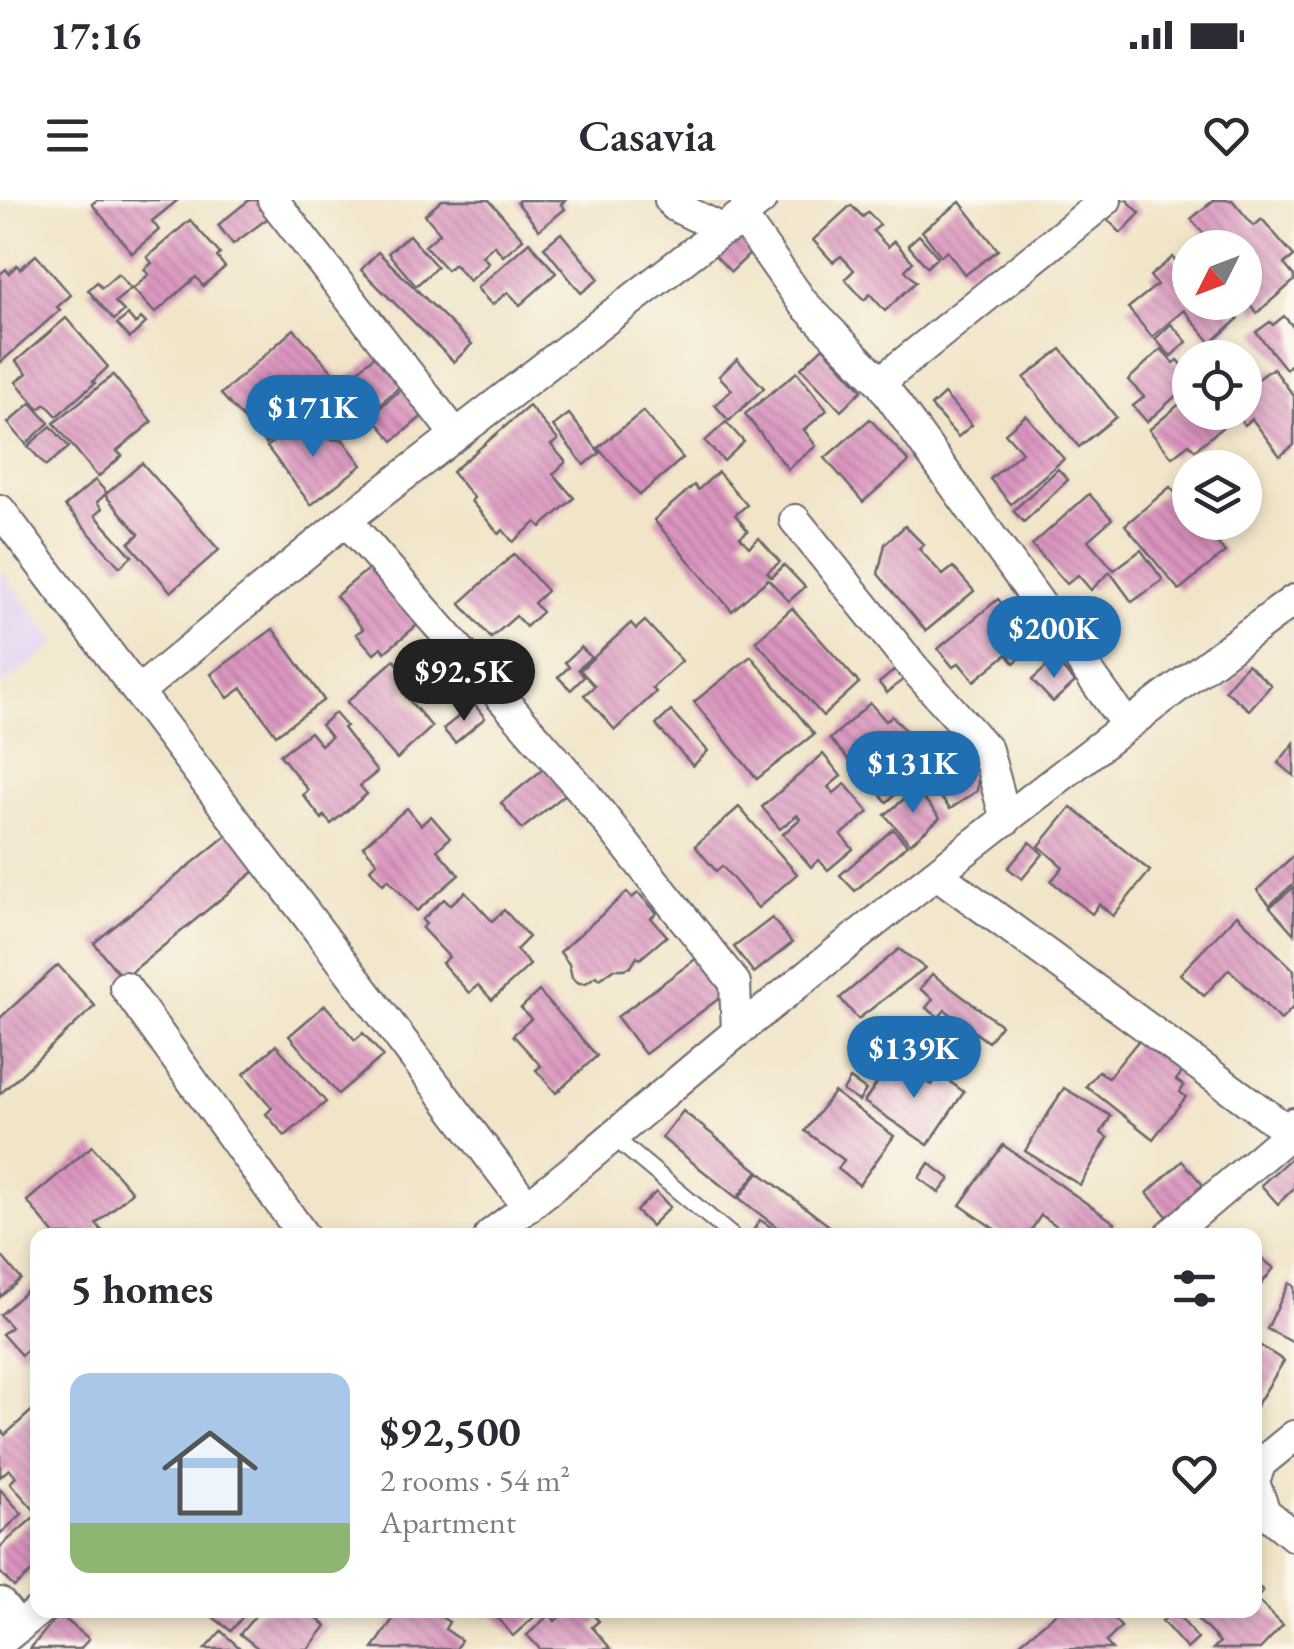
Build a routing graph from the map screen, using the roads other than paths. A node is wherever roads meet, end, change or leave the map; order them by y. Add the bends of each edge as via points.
1 (273, 200) edge
2 (670, 200) edge
3 (761, 200) edge
4 (1106, 200) edge
5 (724, 230) junction
6 (880, 382) junction
7 (456, 434) junction
8 (0, 510) edge
9 (346, 520) junction
10 (794, 520) dead end
11 (1294, 600) edge
12 (139, 691) junction
13 (1126, 724) junction
14 (1006, 820) junction
15 (937, 874) junction
16 (125, 987) dead end
17 (737, 1032) junction
18 (1293, 1130) edge
19 (612, 1136) junction
20 (528, 1207) junction
21 (298, 1228) edge
22 (500, 1228) edge
23 (723, 1228) edge
24 (1178, 1228) edge
25 (1294, 1436) edge
26 (1262, 1462) edge
27 (1262, 1501) edge
28 (1294, 1536) edge

1 - 7 street
2 - 5 street
3 - 5 street
4 - 6 street
5 - 6 street via 744,221 803,302
5 - 7 street
6 - 13 street
7 - 9 street
8 - 12 street
9 - 12 street
9 - 17 street via 582,790 735,983
10 - 14 street via 987,750
11 - 13 street
12 - 20 street
13 - 14 street
14 - 15 street
15 - 17 street
15 - 18 street
16 - 21 street
17 - 19 street
18 - 24 street
19 - 20 street
19 - 23 lane
20 - 22 street
25 - 26 street
27 - 28 street

